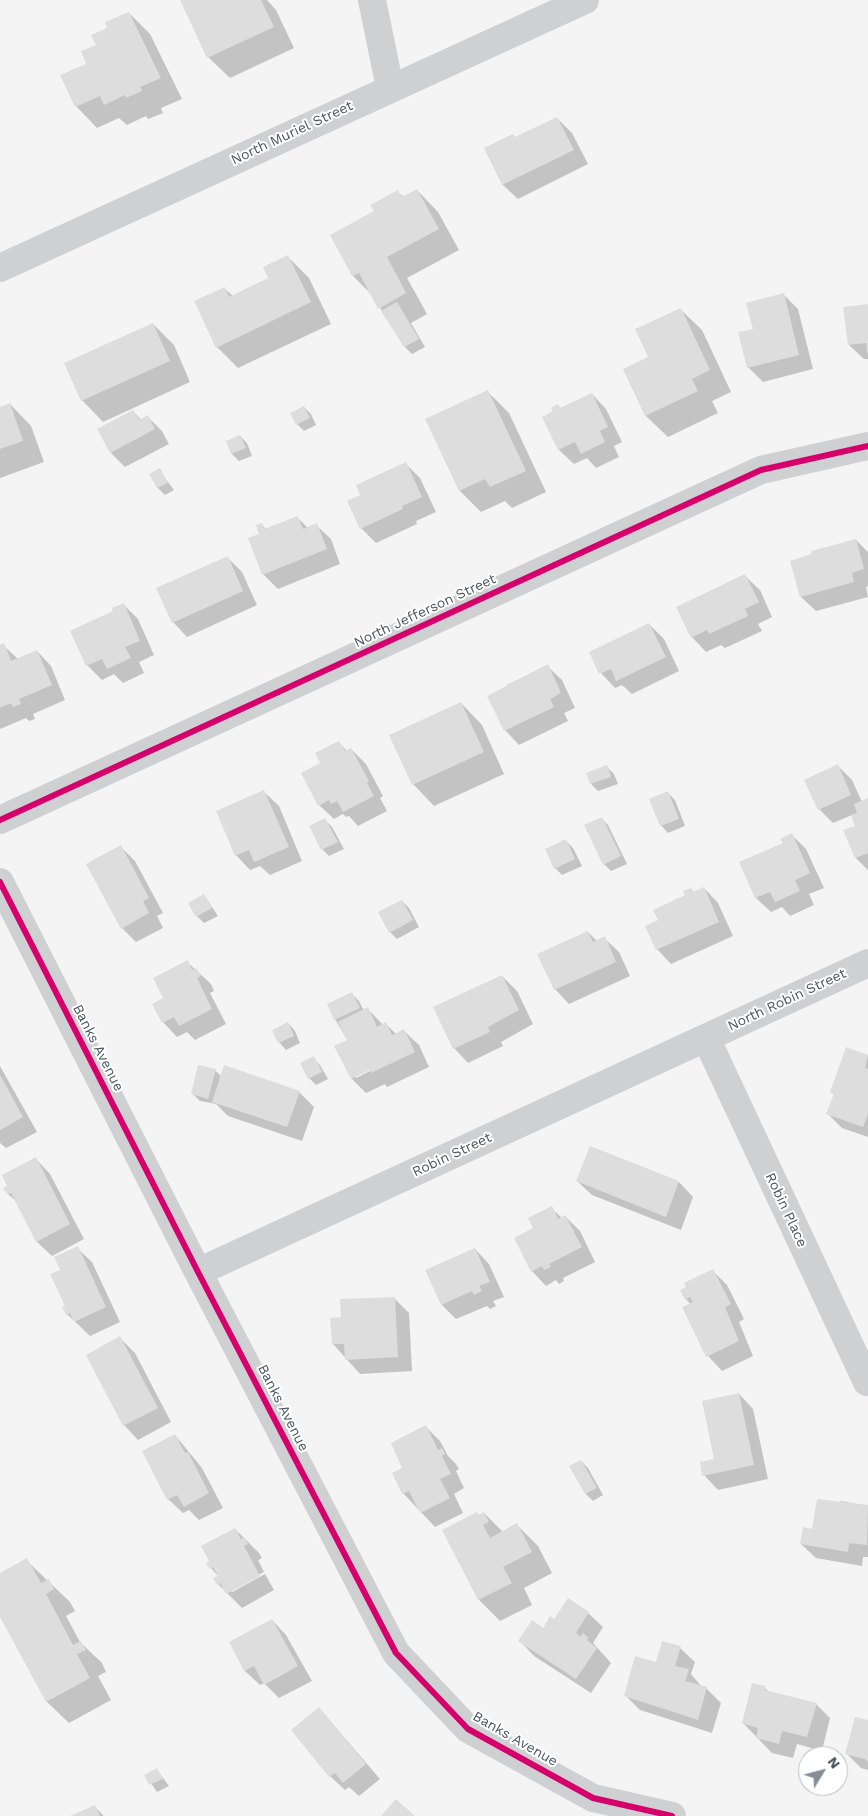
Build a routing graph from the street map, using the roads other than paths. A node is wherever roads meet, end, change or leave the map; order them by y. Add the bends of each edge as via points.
1 (372, 0) edge
2 (585, 0) edge
3 (390, 88) junction
4 (0, 268) edge
5 (868, 446) edge
6 (0, 820) edge
7 (0, 882) edge
8 (868, 963) edge
9 (706, 1038) junction
10 (198, 1272) junction
11 (866, 1382) dead end
12 (672, 1816) edge

1 - 3 street
2 - 3 street, North Muriel Street
3 - 4 street, North Muriel Street
5 - 6 street, North Jefferson Street via 761,470
7 - 10 street, Banks Avenue
8 - 9 street, North Robin Street
9 - 10 street, Robin Street
9 - 11 street, Robin Place
10 - 12 street, Banks Avenue via 396,1653 468,1729 593,1798

